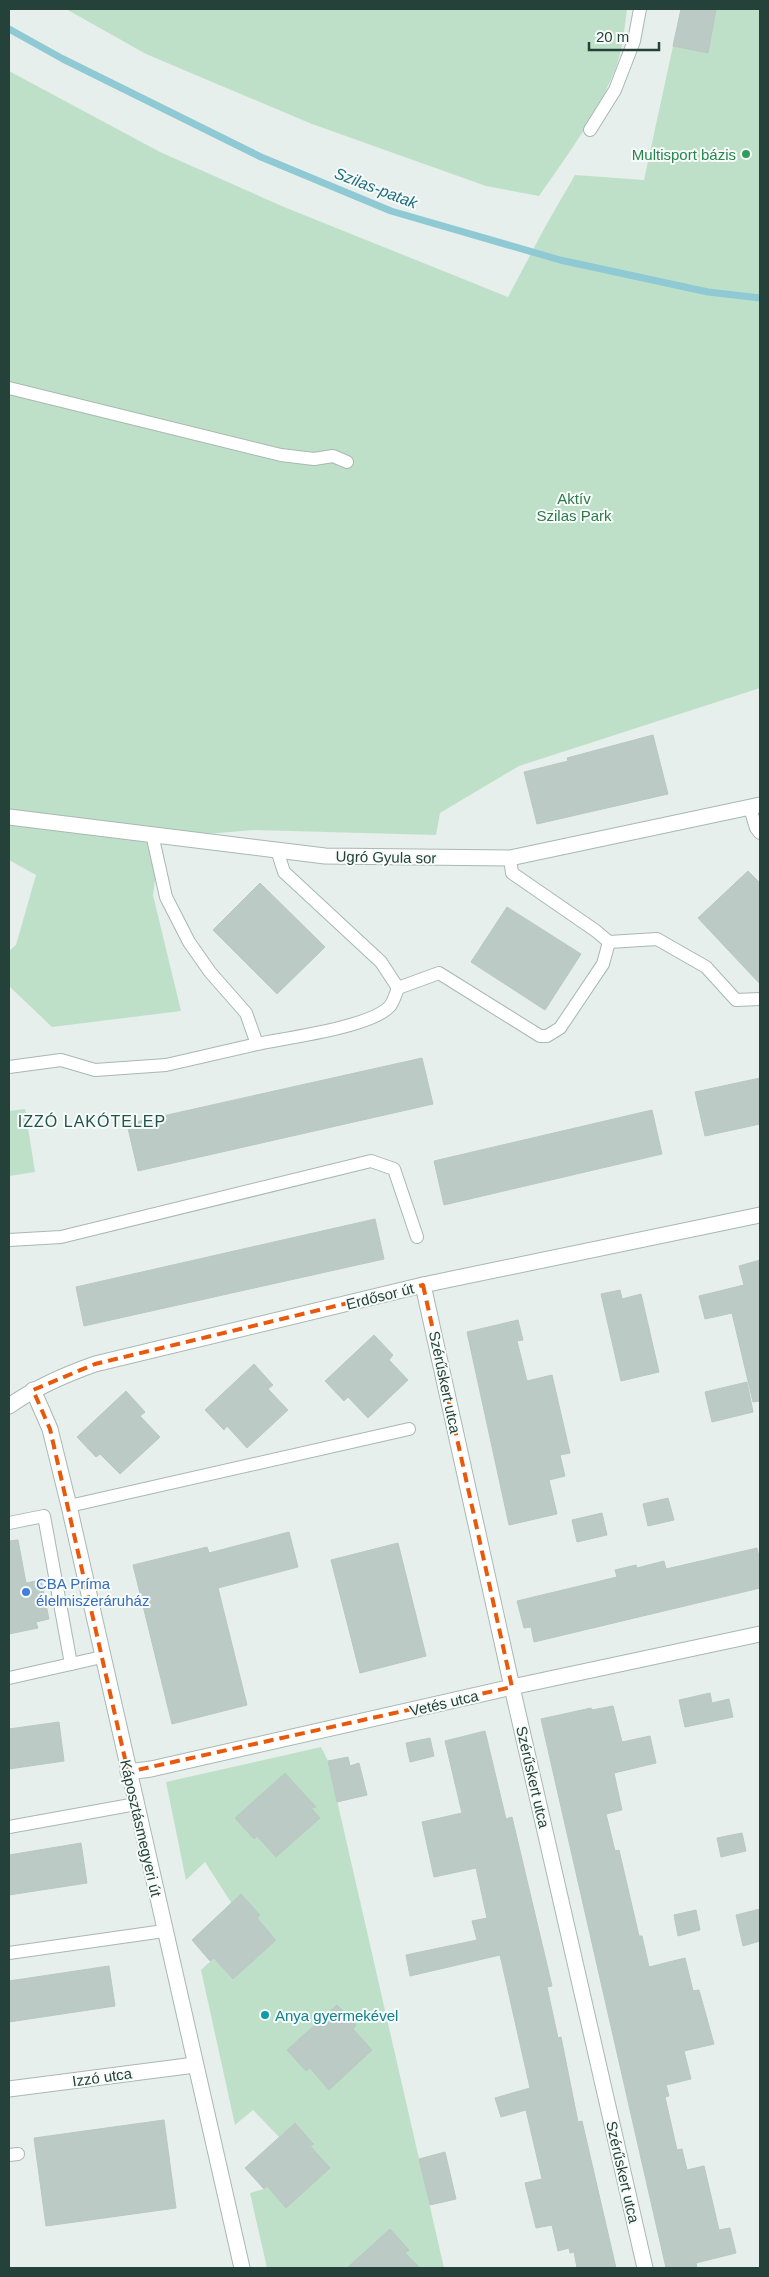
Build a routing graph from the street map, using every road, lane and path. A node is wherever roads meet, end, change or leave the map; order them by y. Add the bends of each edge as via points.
1 (640, 9) edge
2 (590, 130) dead end
3 (9, 388) edge
4 (347, 462) dead end
5 (755, 807) edge
6 (9, 817) edge
7 (760, 833) edge
8 (152, 834) junction
9 (277, 850) junction
10 (510, 858) junction
11 (609, 942) junction
12 (398, 988) junction
13 (760, 998) edge
14 (257, 1044) junction
15 (9, 1067) edge
16 (760, 1215) edge
17 (417, 1237) dead end
18 (9, 1240) edge
19 (423, 1285) junction
20 (33, 1390) junction
21 (9, 1406) edge
22 (408, 1428) dead end
23 (68, 1506) junction
24 (9, 1523) edge
25 (760, 1634) edge
26 (102, 1657) junction
27 (71, 1664) junction
28 (9, 1678) edge
29 (512, 1687) junction
30 (128, 1772) junction
31 (136, 1804) junction
32 (9, 1827) edge
33 (164, 1930) junction
34 (9, 1953) edge
35 (195, 2065) junction
36 (9, 2089) edge
37 (242, 2268) edge
38 (645, 2268) edge

1 - 2 lane via 634,41 615,90
3 - 4 lane via 281,456 314,459 333,456
5 - 7 lane via 756,828
5 - 10 street, Ugró Gyula sor
6 - 8 street, Ugró Gyula sor
8 - 9 street, Ugró Gyula sor
8 - 14 lane via 166,897 210,972 246,1013
9 - 10 street, Ugró Gyula sor via 325,856
9 - 12 lane via 284,872 380,962
10 - 11 lane via 512,873
11 - 12 lane via 603,964 560,1028 547,1036 540,1036 439,973
11 - 13 lane via 657,939 706,967 736,1000
12 - 14 lane via 391,1005 348,1026
14 - 15 lane via 166,1065 95,1070 61,1060
16 - 19 street, Erdősor út
17 - 18 lane via 394,1169 371,1161 61,1237
19 - 20 street, Erdősor út via 95,1364
19 - 29 street, Szérűskert utca
20 - 21 street, Erdősor út
20 - 23 street, Káposztásmegyeri út via 50,1429
22 - 23 lane
23 - 26 street, Káposztásmegyeri út
24 - 27 lane via 44,1516
25 - 29 street, Vetés utca
26 - 27 lane
26 - 30 street, Káposztásmegyeri út
27 - 28 lane
29 - 30 street, Vetés utca
29 - 38 street, Szérűskert utca
30 - 31 street, Káposztásmegyeri út
31 - 32 lane
31 - 33 street, Káposztásmegyeri út
33 - 34 lane
33 - 35 street, Káposztásmegyeri út
35 - 36 street, Izzó utca
35 - 37 street, Káposztásmegyeri út

